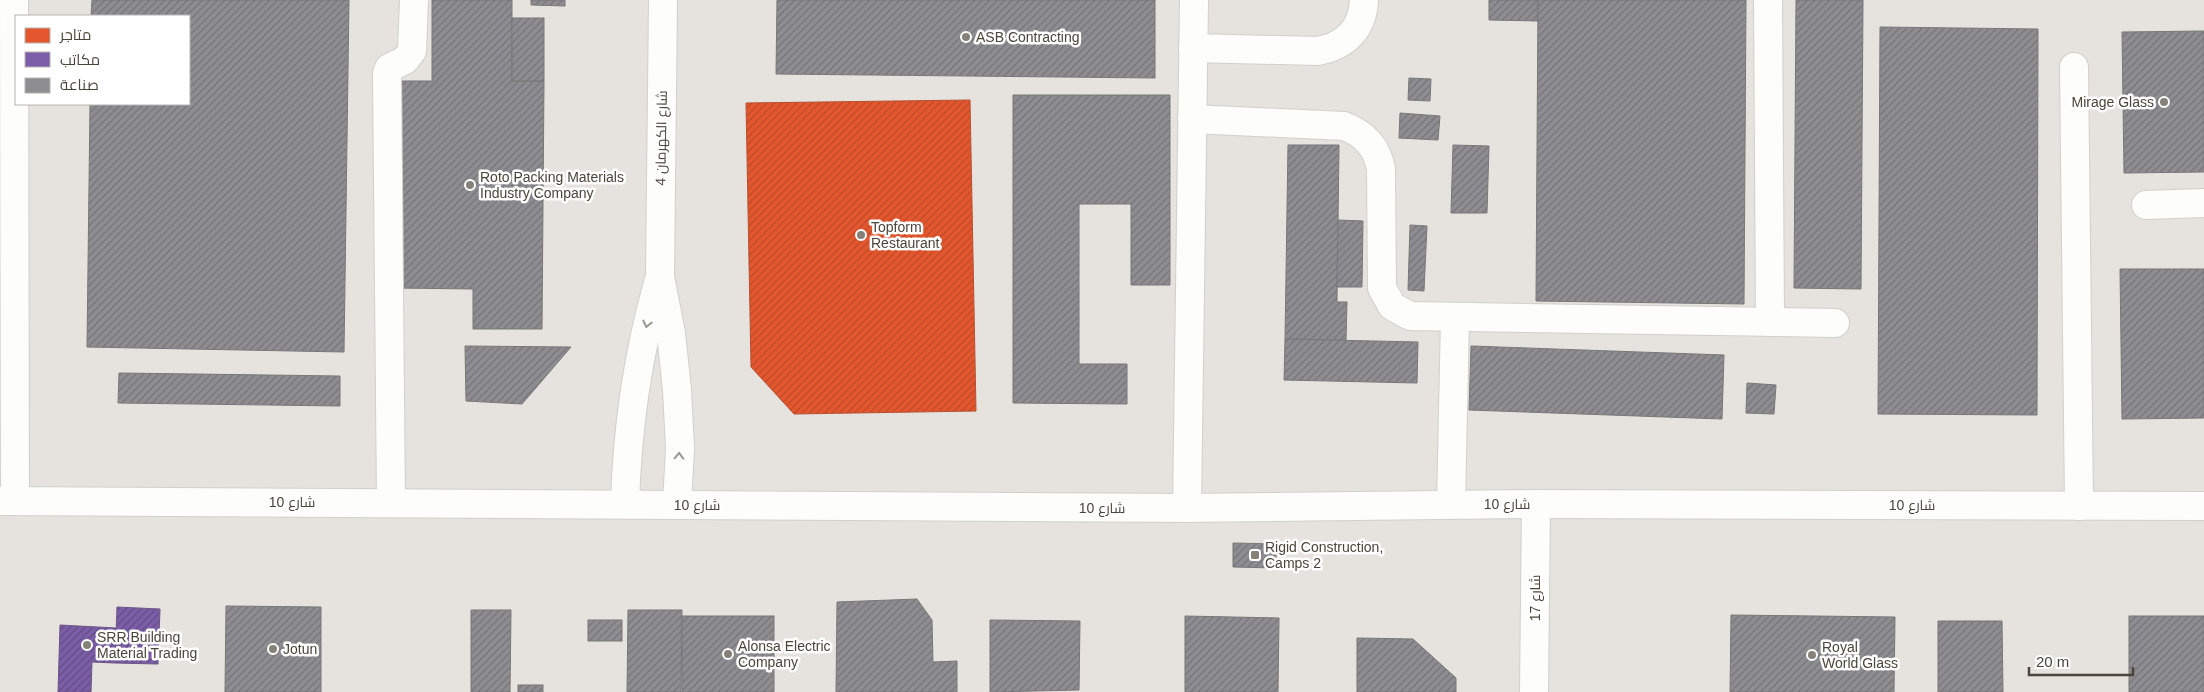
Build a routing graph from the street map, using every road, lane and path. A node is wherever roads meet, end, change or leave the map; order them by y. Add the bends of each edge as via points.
1 (14, 0) edge
2 (414, 0) edge
3 (663, 0) edge
4 (1194, 0) edge
5 (1364, 0) edge
6 (1768, 0) edge
7 (1193, 48) junction
8 (2074, 67) dead end
9 (1192, 119) junction
10 (2204, 203) edge
11 (2146, 205) dead end
12 (660, 277) junction
13 (1455, 318) junction
14 (1770, 322) junction
15 (1835, 323) dead end
16 (8, 412) edge
17 (8, 501) edge
18 (391, 503) junction
19 (625, 504) junction
20 (1451, 504) junction
21 (1536, 504) junction
22 (677, 505) junction
23 (2079, 506) junction
24 (2204, 506) edge
25 (1187, 508) junction
26 (1534, 692) edge

1 - 16 street
2 - 18 street via 412,51 387,73
3 - 12 street, شارع الكهرمان 4
4 - 7 street
5 - 7 street via 1364,11 1352,34 1331,48 1318,51
6 - 14 street
7 - 9 street
8 - 23 street
9 - 13 street via 1344,126 1365,137 1379,157 1381,169 1381,278 1386,297 1392,306 1410,316
9 - 25 street
10 - 11 street
12 -> 19 street, شارع الكهرمان 4 via 647,322 630,412
22 -> 12 street, شارع الكهرمان 4 via 680,448 677,390 671,333
13 - 14 street
13 - 20 street
14 - 15 street
16 - 17 street
17 - 18 street, شارع 10
18 - 19 street, شارع 10
19 - 22 street, شارع 10
20 - 21 street, شارع 10
20 - 25 street, شارع 10
21 - 23 street, شارع 10
21 - 26 street, شارع 17
22 - 25 street, شارع 10
23 - 24 street, شارع 10

